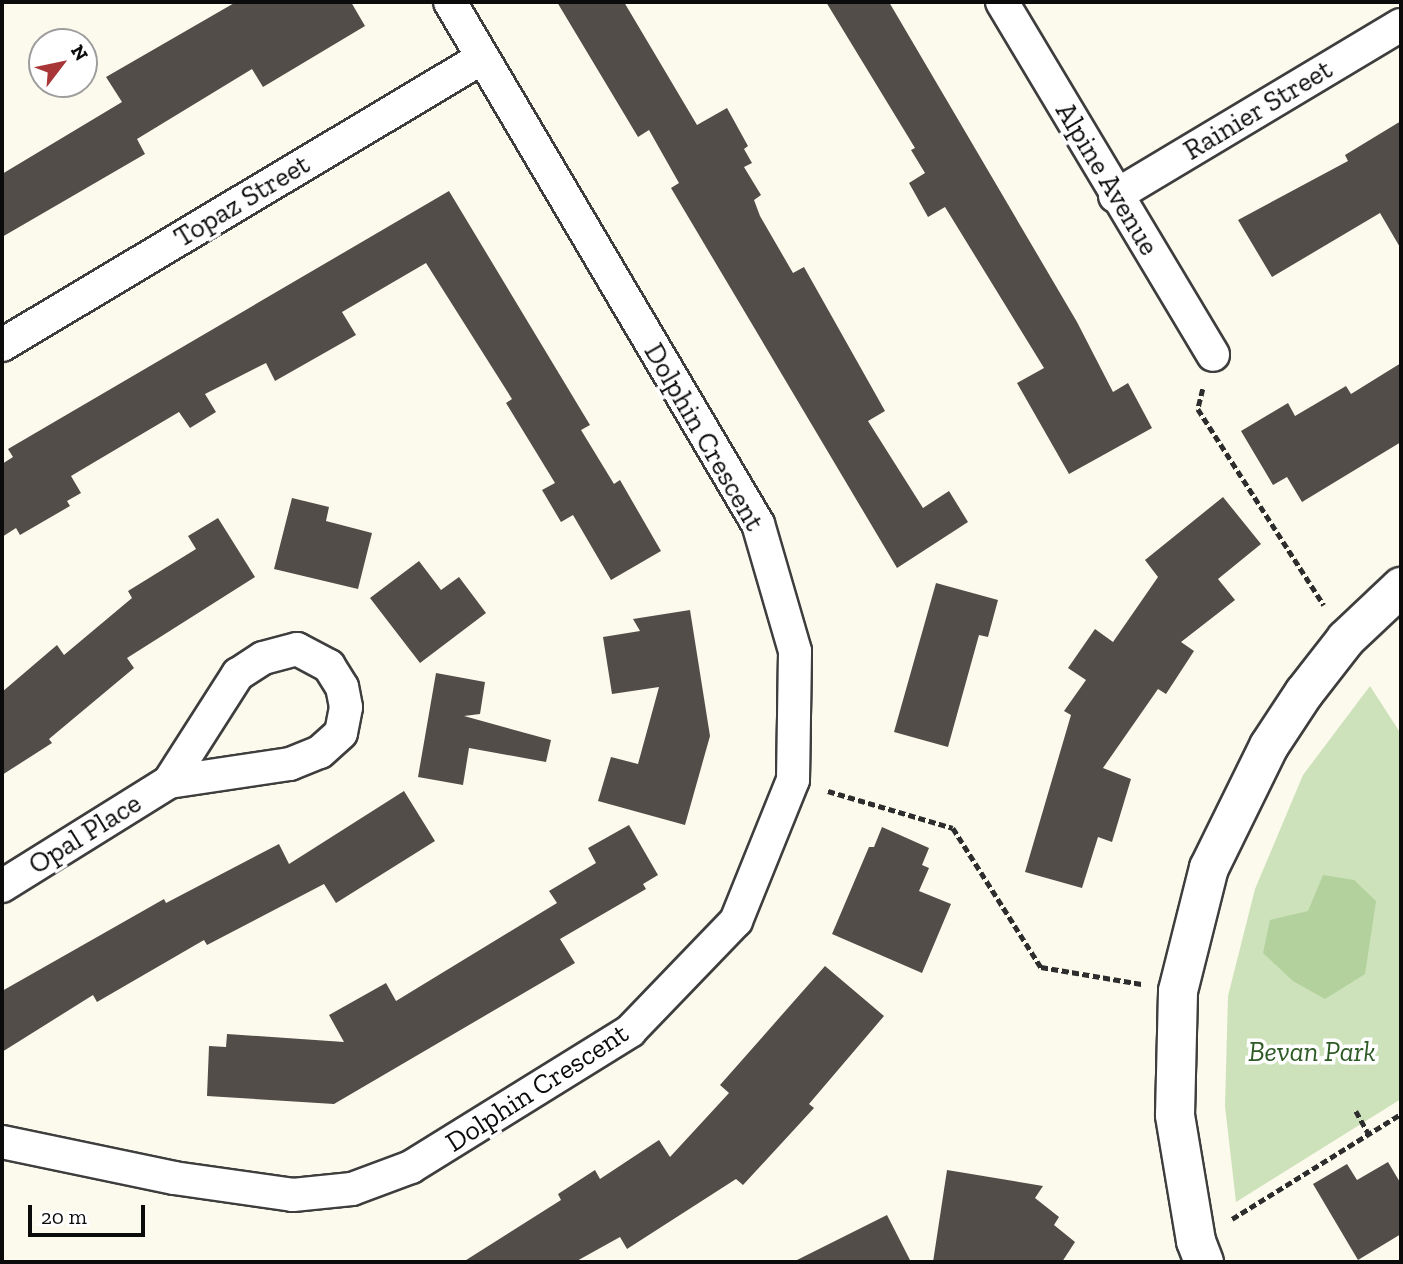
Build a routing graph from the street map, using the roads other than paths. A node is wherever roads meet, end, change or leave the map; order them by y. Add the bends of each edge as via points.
1 (450, 2) edge
2 (1002, 2) edge
3 (1401, 25) edge
4 (482, 58) junction
5 (1115, 196) junction
6 (2, 345) edge
7 (1213, 355) dead end
8 (1401, 587) edge
9 (169, 782) junction
10 (2, 886) edge
11 (2, 1142) edge
12 (1200, 1252) edge

1 - 4 street, Dolphin Crescent
2 - 5 street, Alpine Avenue
3 - 5 street, Rainier Street
4 - 6 street, Topaz Street
4 - 11 street, Dolphin Crescent via 758,524 794,651 793,780 736,921 630,1031 411,1167 352,1189 293,1195 174,1178
5 - 7 street, Alpine Avenue
8 - 12 street via 1346,639 1269,746 1209,868 1178,991 1175,1115
9 - 9 street via 290,764 320,752 341,733 346,707 342,687 329,666 297,649 263,658 238,674
9 - 10 street, Opal Place

